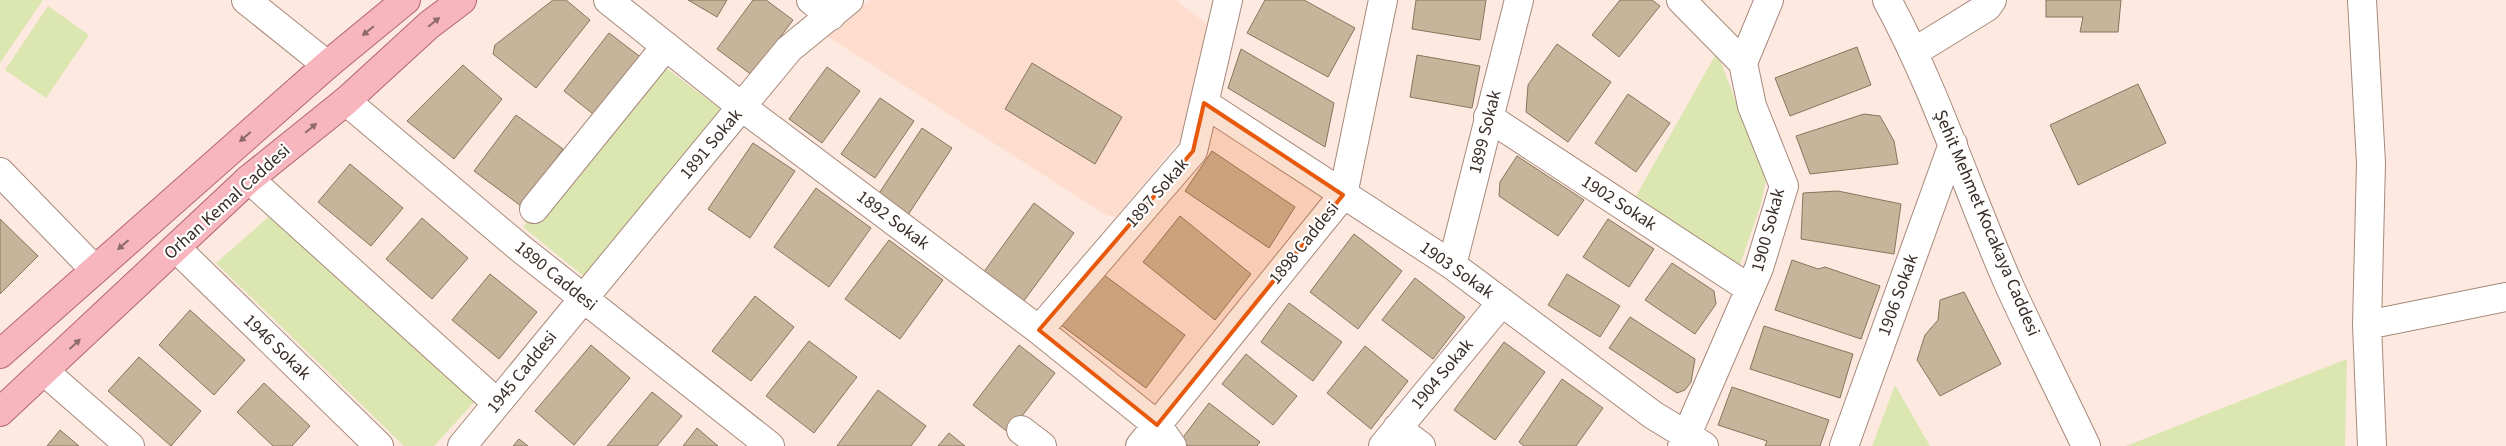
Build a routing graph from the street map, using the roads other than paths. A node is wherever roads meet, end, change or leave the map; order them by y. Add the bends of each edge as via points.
1 (246, 0) edge
2 (406, 0) edge
3 (462, 0) edge
4 (608, 0) edge
5 (1228, 0) edge
6 (1383, 0) edge
7 (1519, 0) edge
8 (1681, 0) edge
9 (1769, 0) edge
10 (1887, 0) edge
11 (1992, 0) edge
12 (2362, 0) edge
13 (830, 5) edge
14 (666, 46) junction
15 (1914, 52) junction
16 (1743, 63) junction
17 (327, 64) junction
18 (346, 101) junction
19 (1204, 103) junction
20 (742, 107) junction
21 (1488, 117) junction
22 (1953, 144) junction
23 (0, 172) edge
24 (250, 179) junction
25 (1342, 195) junction
26 (534, 209) dead end
27 (176, 248) junction
28 (1452, 265) junction
29 (95, 270) junction
30 (1750, 289) junction
31 (2506, 296) edge
32 (583, 298) junction
33 (1502, 302) junction
34 (2368, 324) junction
35 (1040, 330) junction
36 (0, 354) edge
37 (44, 372) junction
38 (497, 403) junction
39 (0, 412) edge
40 (1021, 430) dead end
41 (1165, 435) edge
42 (1390, 437) edge
43 (1690, 443) edge
44 (130, 446) edge
45 (379, 446) edge
46 (462, 446) edge
47 (770, 446) edge
48 (1042, 446) edge
49 (1140, 446) edge
50 (1421, 446) edge
51 (1844, 446) edge
52 (2086, 446) edge
53 (2372, 446) edge

1 - 17 street
2 -> 17 main road, Orhan Kemal Caddesi
18 -> 3 main road, Orhan Kemal Caddesi
4 - 14 street, 1892 Sokak
5 - 19 street, 1897 Sokak
6 - 25 street, 1898 Caddesi
7 - 21 street, 1899 Sokak
8 - 16 street
9 - 16 street
10 - 15 street, Şehit Mehmet Kocakaya Caddesi
11 - 15 street via 1987,7
12 - 34 street via 2371,163
13 - 20 street, 1891 Sokak
14 - 20 street, 1892 Sokak
14 - 26 street
15 - 22 street, Şehit Mehmet Kocakaya Caddesi
16 - 30 street, 1900 Sokak via 1752,106 1784,186
17 - 18 main road
17 -> 29 main road, Orhan Kemal Caddesi
24 -> 18 main road, Orhan Kemal Caddesi
18 - 32 street, 1890 Caddesi
19 - 25 street, 1903 Sokak
19 - 35 street, 1897 Sokak via 1193,150
20 - 32 street, 1891 Sokak
20 - 35 street, 1892 Sokak
21 - 28 street, 1899 Sokak
21 - 30 street, 1902 Sokak
22 - 51 street, 1906 Sokak
22 - 52 street, Şehit Mehmet Kocakaya Caddesi via 2009,284
23 - 29 street
24 - 27 main road, Orhan Kemal Caddesi
24 - 38 street
25 - 28 street, 1903 Sokak
25 - 41 street, 1898 Caddesi
37 -> 27 main road, Orhan Kemal Caddesi
27 - 45 street, 1946 Sokak
28 - 33 street, 1903 Sokak
29 - 36 main road, Orhan Kemal Caddesi
30 - 43 street, 1900 Sokak
31 - 34 street
32 - 38 street, 1945 Caddesi
32 - 47 street, 1890 Caddesi
33 - 42 street, 1904 Sokak
33 - 43 street, 1903 Sokak
34 - 53 street
35 - 41 street, 1892 Sokak
37 - 39 main road, Orhan Kemal Caddesi
37 - 44 street
38 - 46 street, 1945 Caddesi
40 - 48 street
41 - 49 street, 1898 Caddesi
42 - 50 street

